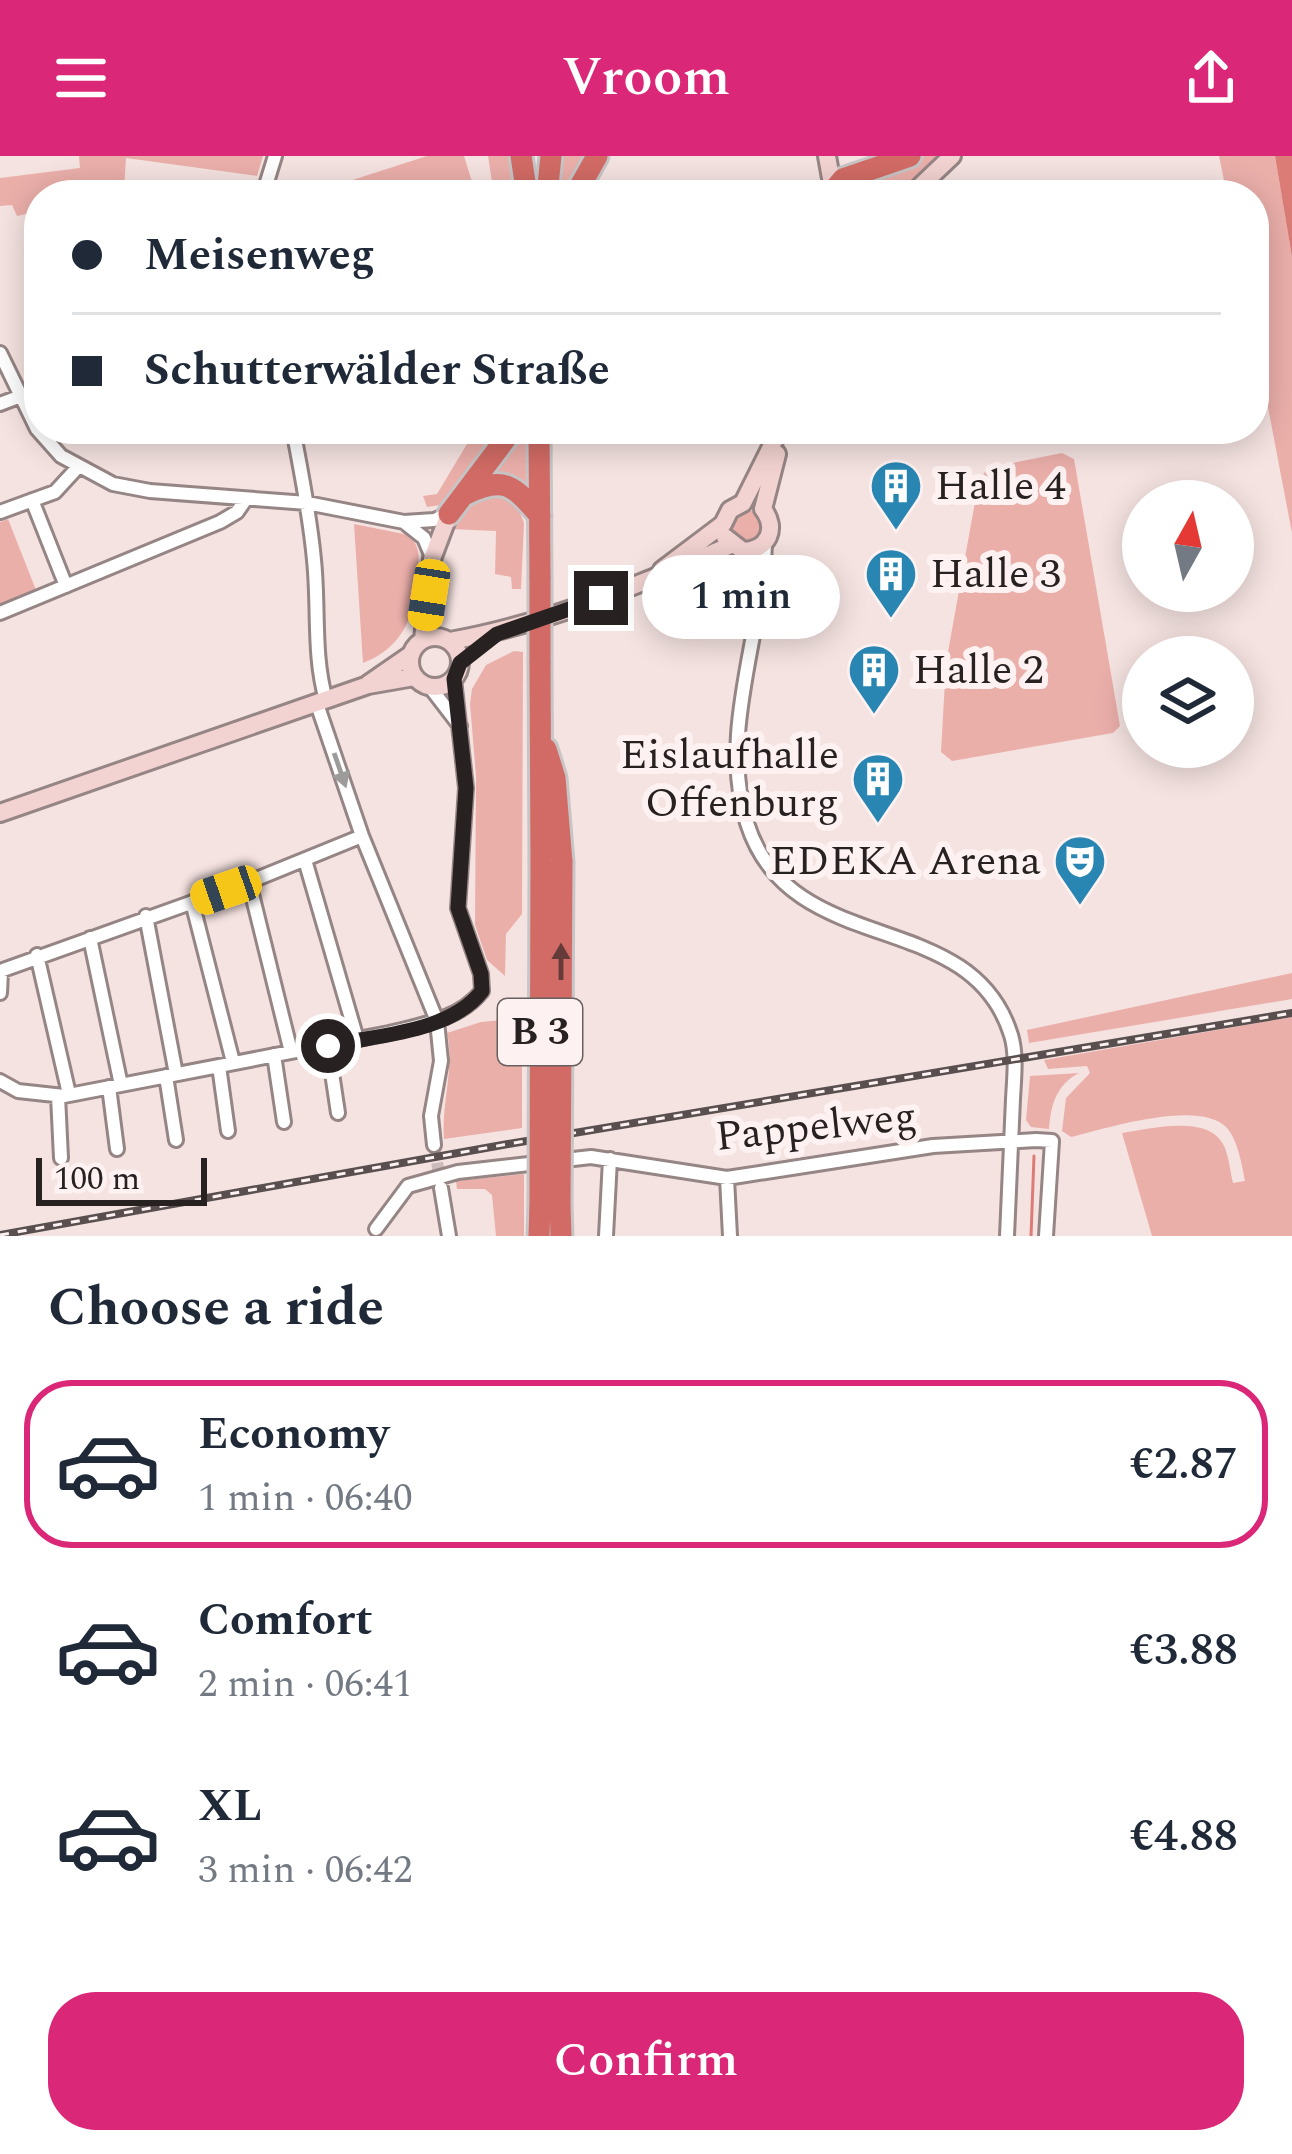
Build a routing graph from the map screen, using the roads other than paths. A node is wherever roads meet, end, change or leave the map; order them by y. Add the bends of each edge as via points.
1 (910, 156) edge
2 (843, 180) edge
3 (0, 353) edge
4 (21, 396) junction
5 (24, 402) edge
6 (0, 404) edge
7 (50, 444) edge
8 (296, 444) edge
9 (503, 444) edge
10 (539, 444) edge
11 (773, 444) edge
12 (782, 444) edge
13 (78, 467) junction
14 (466, 494) junction
15 (246, 499) junction
16 (32, 500) junction
17 (308, 503) junction
18 (743, 503) junction
19 (763, 509) junction
20 (0, 512) edge
21 (449, 514) junction
22 (540, 516) junction
23 (404, 522) junction
24 (723, 524) junction
25 (765, 542) junction
26 (737, 548) junction
27 (432, 559) junction
28 (657, 574) junction
29 (66, 586) junction
30 (760, 586) junction
31 (429, 595) junction
32 (0, 613) edge
33 (497, 634) junction
34 (423, 639) junction
35 (446, 640) junction
36 (410, 656) junction
37 (457, 671) junction
38 (414, 677) junction
39 (368, 685) junction
40 (430, 687) junction
41 (322, 702) junction
42 (461, 728) junction
43 (0, 813) edge
44 (362, 836) junction
45 (305, 860) junction
46 (248, 882) junction
47 (192, 902) junction
48 (146, 916) junction
49 (90, 938) junction
50 (37, 955) junction
51 (1, 971) edge
52 (0, 993) edge
53 (437, 1021) junction
54 (357, 1040) junction
55 (328, 1046) junction
56 (291, 1052) junction
57 (274, 1055) junction
58 (226, 1064) junction
59 (171, 1075) junction
60 (0, 1081) edge
61 (115, 1086) junction
62 (63, 1095) junction
63 (338, 1113) dead end
64 (284, 1122) dead end
65 (228, 1131) dead end
66 (176, 1140) dead end
67 (1012, 1144) junction
68 (434, 1145) tunnel mouth
69 (118, 1149) dead end
70 (61, 1158) dead end
71 (610, 1159) junction
72 (727, 1178) junction
73 (441, 1188) tunnel mouth
74 (550, 1204) junction
75 (374, 1234) edge
76 (449, 1236) edge
77 (539, 1236) edge
78 (561, 1236) edge
79 (606, 1236) edge
80 (730, 1236) edge
81 (1007, 1236) edge
82 (1046, 1236) edge

1 - 2 highway
3 - 4 street
4 - 5 street
4 - 6 street
7 - 13 street
8 - 17 street
9 - 14 highway
10 - 22 highway
11 - 18 main road
12 - 19 main road
13 - 15 street via 113,484
13 - 16 street via 64,485
14 - 21 highway
14 - 22 highway via 506,485
15 - 17 street
15 - 29 street via 220,522
16 - 20 street
16 - 29 street
17 - 23 street
17 - 41 street
18 - 19 main road
18 - 24 main road
19 - 25 main road via 771,528
21 - 23 street
21 - 27 main road
22 - 74 highway, bridge via 540,732 555,778
23 - 27 street via 424,538
24 - 26 main road
24 - 28 main road
25 - 26 main road
25 - 30 street
26 - 28 main road
26 - 30 street
27 - 31 main road
28 - 33 main road
29 - 32 street
30 - 67 street via 738,734 740,788 757,849 812,907 948,958 982,983 1012,1038
31 - 34 main road
31 - 35 main road
33 - 35 main road
33 - 37 main road
34 - 35 main road
34 - 36 main road
35 - 37 main road
36 - 38 main road
36 - 39 main road
37 - 40 main road
37 - 42 street
38 - 39 main road
38 - 40 main road
39 - 41 main road
40 - 42 street
41 - 43 main road
41 -> 44 street
42 - 53 street via 458,908 482,991 471,1006
44 - 45 street
44 - 53 street
45 - 46 street
45 - 54 street
46 - 47 street
46 - 56 street
47 - 48 street
47 - 58 street
48 - 49 street
48 - 59 street
49 - 50 street
49 - 61 street
50 - 51 street
50 - 62 street
51 - 52 street
53 - 54 street
53 - 68 street
54 - 55 street
55 - 56 street
55 - 63 street
56 - 57 street
57 - 58 street
57 - 64 street
58 - 59 street
58 - 65 street
59 - 61 street
59 - 66 street
60 - 62 street
61 - 62 street
61 - 69 street
62 - 70 street
67 - 72 street, Pappelweg via 933,1146
67 - 81 street
67 - 82 street via 1052,1141
71 - 72 street, Pappelweg
71 - 75 street, Pappelweg via 425,1179 407,1186
71 - 79 street
72 - 80 street
73 - 76 street
74 - 77 highway
74 - 78 highway

